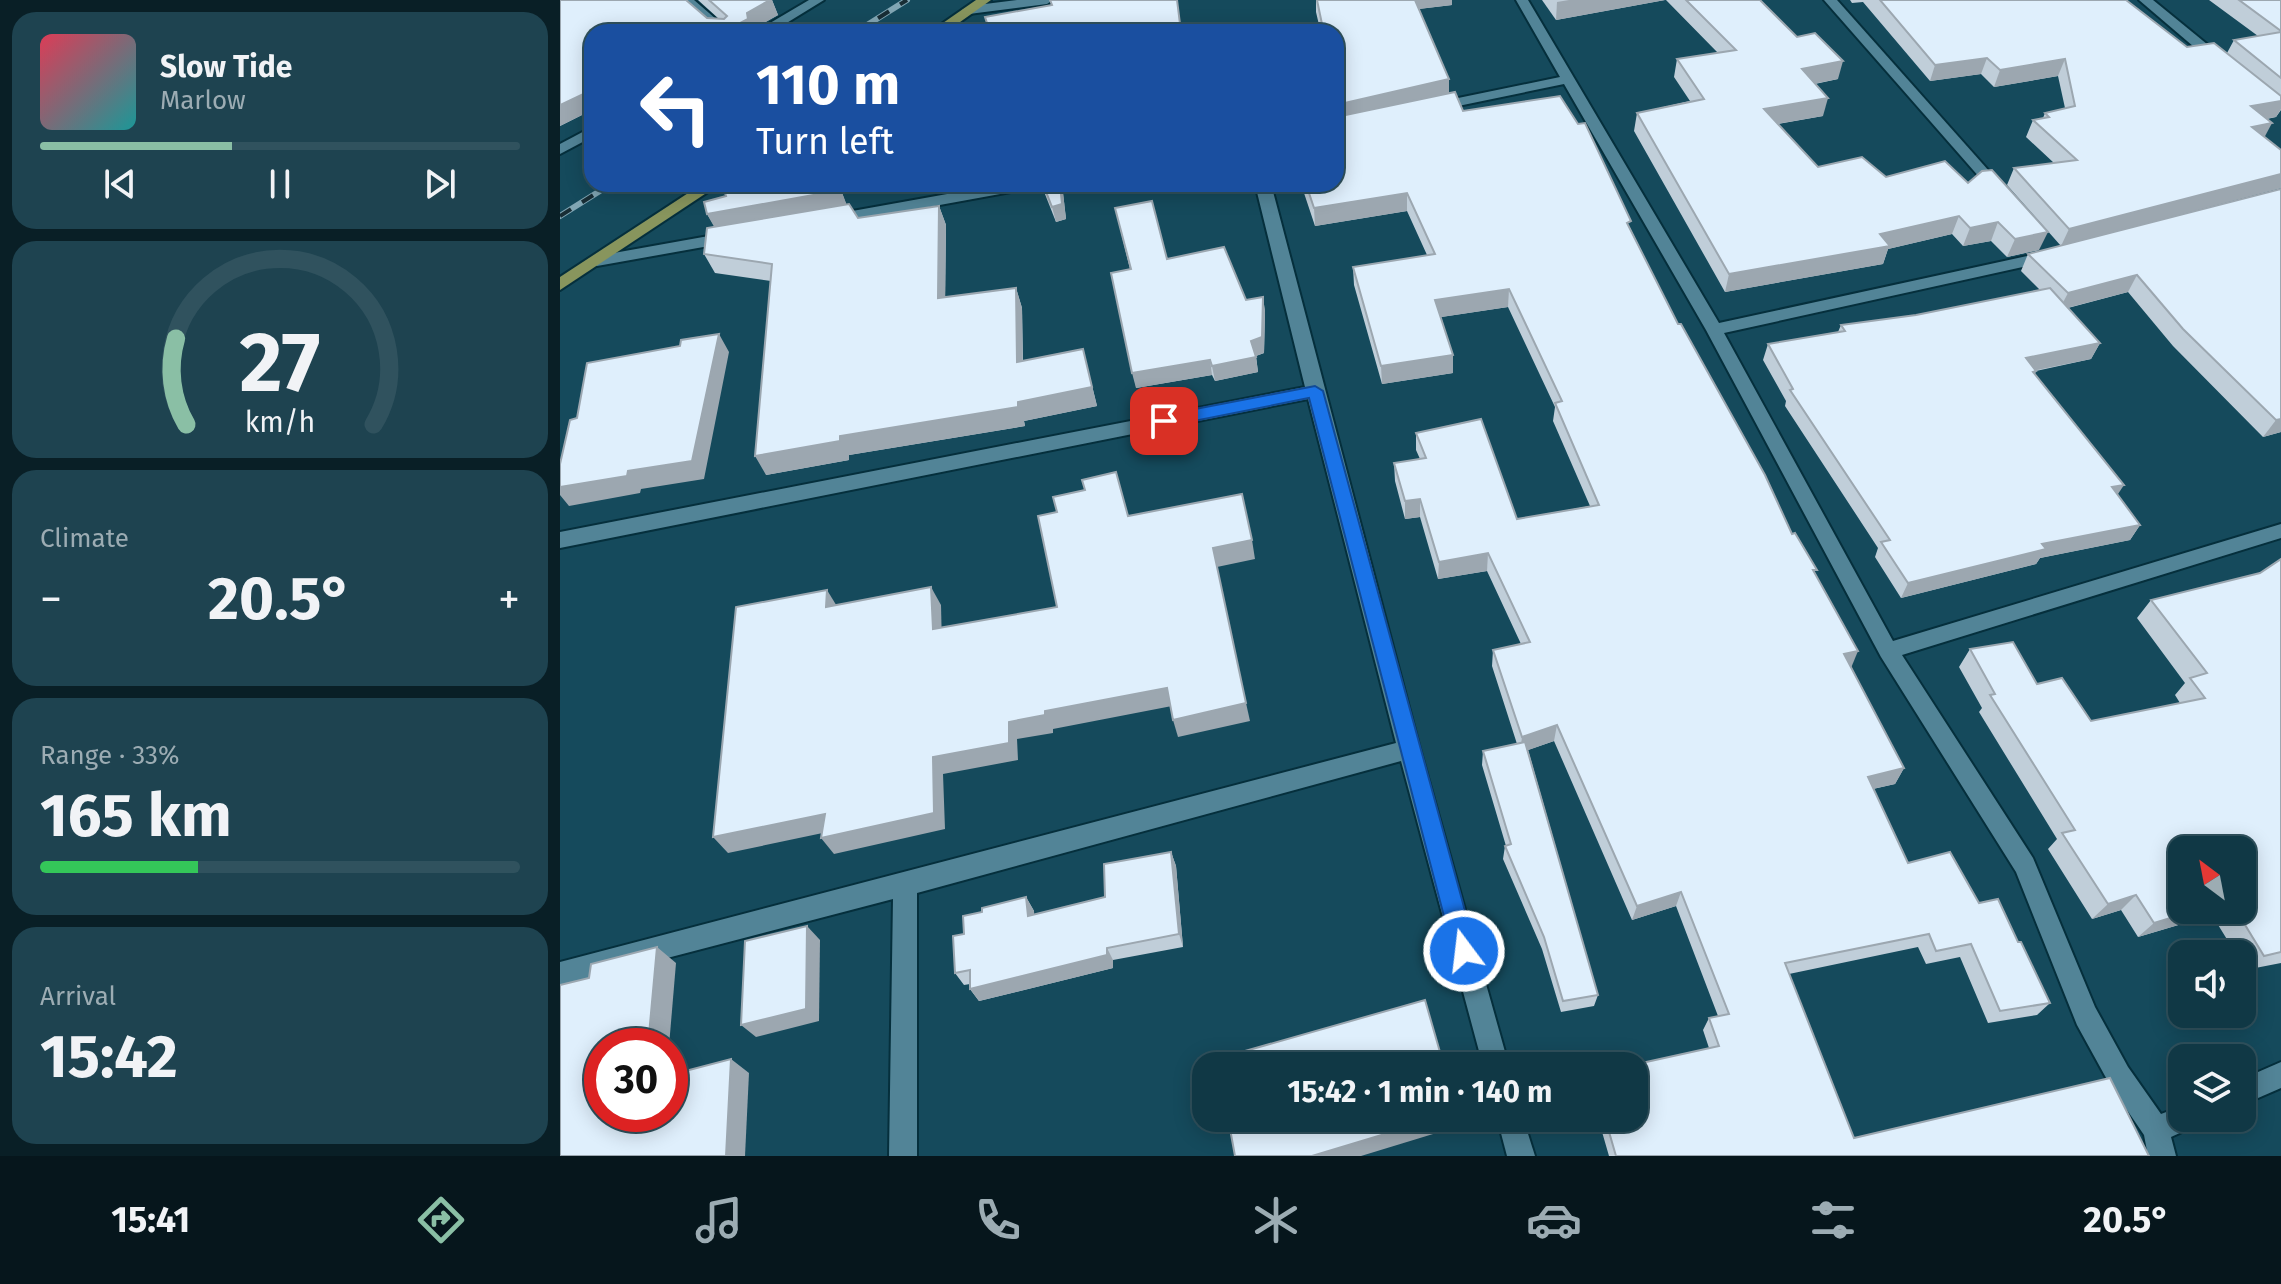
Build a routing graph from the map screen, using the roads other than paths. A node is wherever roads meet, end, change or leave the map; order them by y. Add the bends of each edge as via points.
1 (686, 0) edge
2 (818, 0) edge
3 (985, 0) edge
4 (1047, 0) edge
5 (1522, 0) edge
6 (1830, 0) edge
7 (2145, 0) edge
8 (969, 10) junction
9 (714, 24) edge
10 (776, 24) edge
11 (949, 24) edge
12 (2236, 75) edge
13 (1568, 79) junction
14 (1420, 110) edge
15 (584, 136) edge
16 (560, 150) edge
17 (700, 192) edge
18 (984, 192) edge
19 (1265, 192) edge
20 (2014, 209) edge
21 (813, 223) edge
22 (751, 234) edge
23 (2057, 250) edge
24 (597, 261) junction
25 (560, 285) edge
26 (1714, 330) junction
27 (1315, 391) junction
28 (2281, 531) edge
29 (560, 540) edge
30 (1888, 651) junction
31 (1409, 749) junction
32 (905, 885) junction
33 (560, 974) edge
34 (1492, 1052) edge
35 (2281, 1075) edge
36 (2256, 1086) edge
37 (1514, 1132) edge
38 (2159, 1143) edge
39 (903, 1156) edge
40 (1521, 1156) edge

1 - 9 street
2 - 10 street
3 - 8 main road
4 - 8 street
5 - 13 street
6 - 20 street
7 - 12 street
8 - 11 main road
13 - 14 street
13 - 26 street
15 - 16 street
17 - 24 main road
18 - 21 street
19 - 27 street
22 - 24 street
23 - 26 street
24 - 25 main road
26 - 30 street
27 - 29 street
27 - 31 street
28 - 30 street
30 - 38 street via 2025,866 2086,1016
31 - 32 street
31 - 34 street
32 - 33 street
32 - 39 street
35 - 36 street
37 - 40 street

